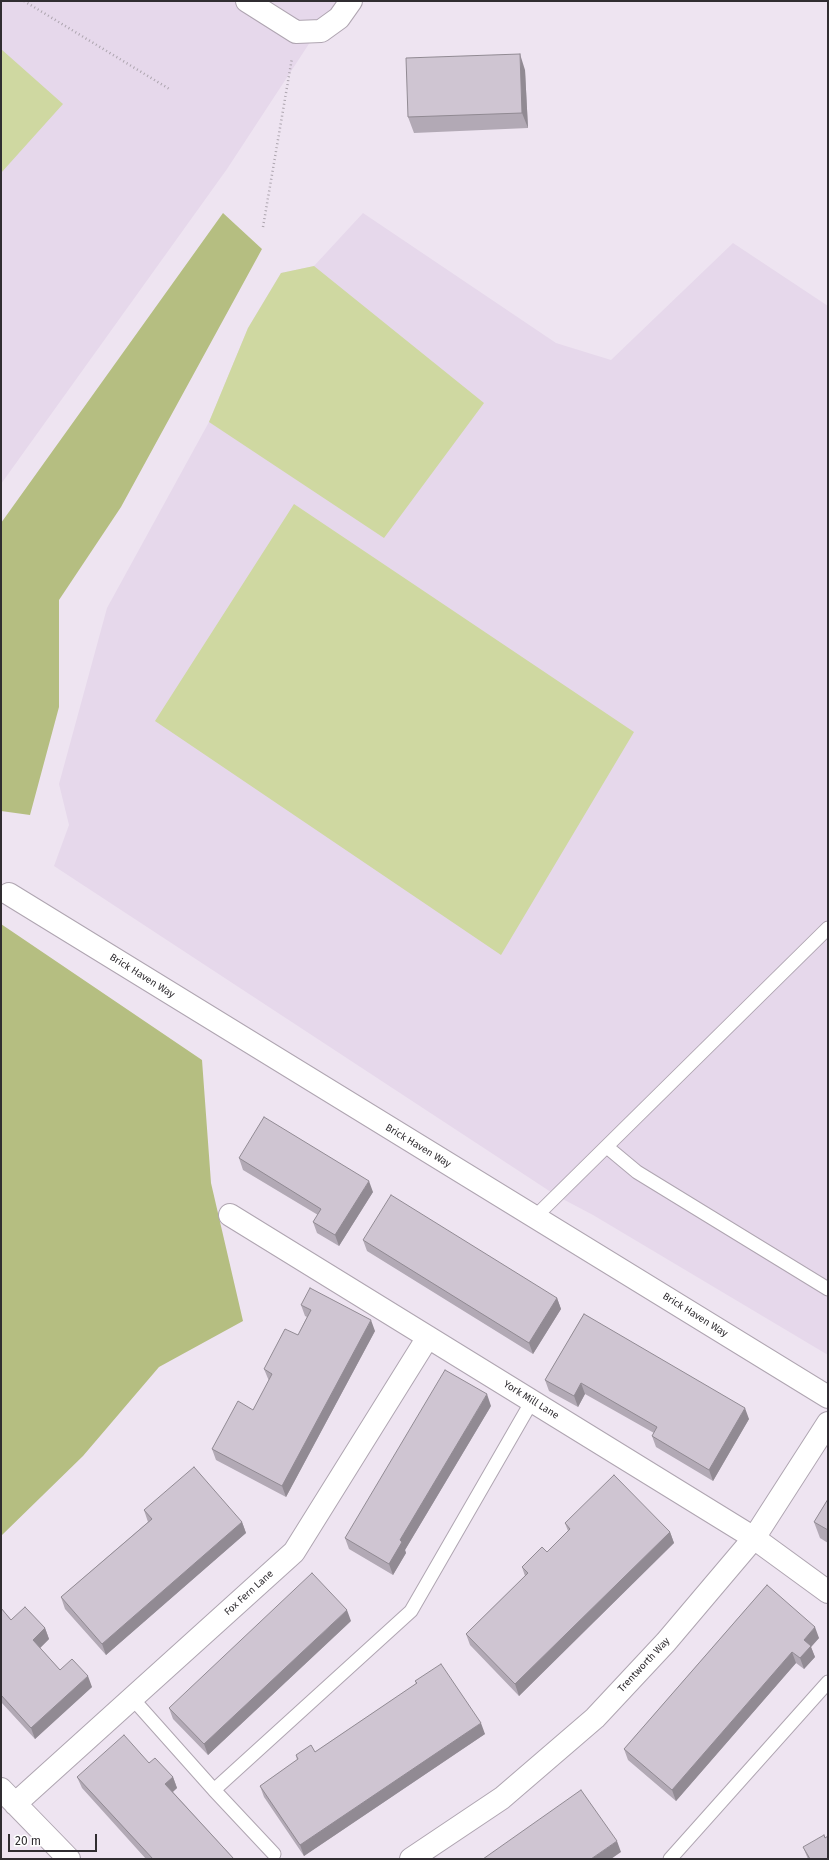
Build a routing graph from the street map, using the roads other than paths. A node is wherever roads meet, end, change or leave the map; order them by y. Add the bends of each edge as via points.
1 (247, 1) edge
2 (350, 1) edge
3 (9, 894) dead end
4 (828, 928) edge
5 (607, 1147) junction
6 (230, 1215) dead end
7 (535, 1217) junction
8 (828, 1289) edge
9 (428, 1337) junction
10 (828, 1397) edge
11 (532, 1401) junction
12 (828, 1423) edge
13 (754, 1538) junction
14 (828, 1592) edge
15 (828, 1682) edge
16 (132, 1698) junction
17 (214, 1790) junction
18 (8, 1797) edge
19 (274, 1854) dead end
20 (69, 1859) edge
21 (411, 1859) edge
22 (670, 1859) edge

1 - 2 street via 296,32 321,31 339,18
3 - 7 street, Brick Haven Way
4 - 5 lane
5 - 7 lane
5 - 8 lane via 637,1172
6 - 9 street, York Mill Lane
7 - 10 street, Brick Haven Way
9 - 11 street, York Mill Lane
9 - 16 street, Fox Fern Lane via 294,1552
11 - 13 street, York Mill Lane
11 - 17 lane via 412,1611
12 - 13 street, Trentworth Way
13 - 14 street, York Mill Lane
13 - 21 street, Trentworth Way via 666,1642 595,1718 502,1798
15 - 22 lane
16 - 17 lane
16 - 18 street, Fox Fern Lane
17 - 19 lane
18 - 20 street

